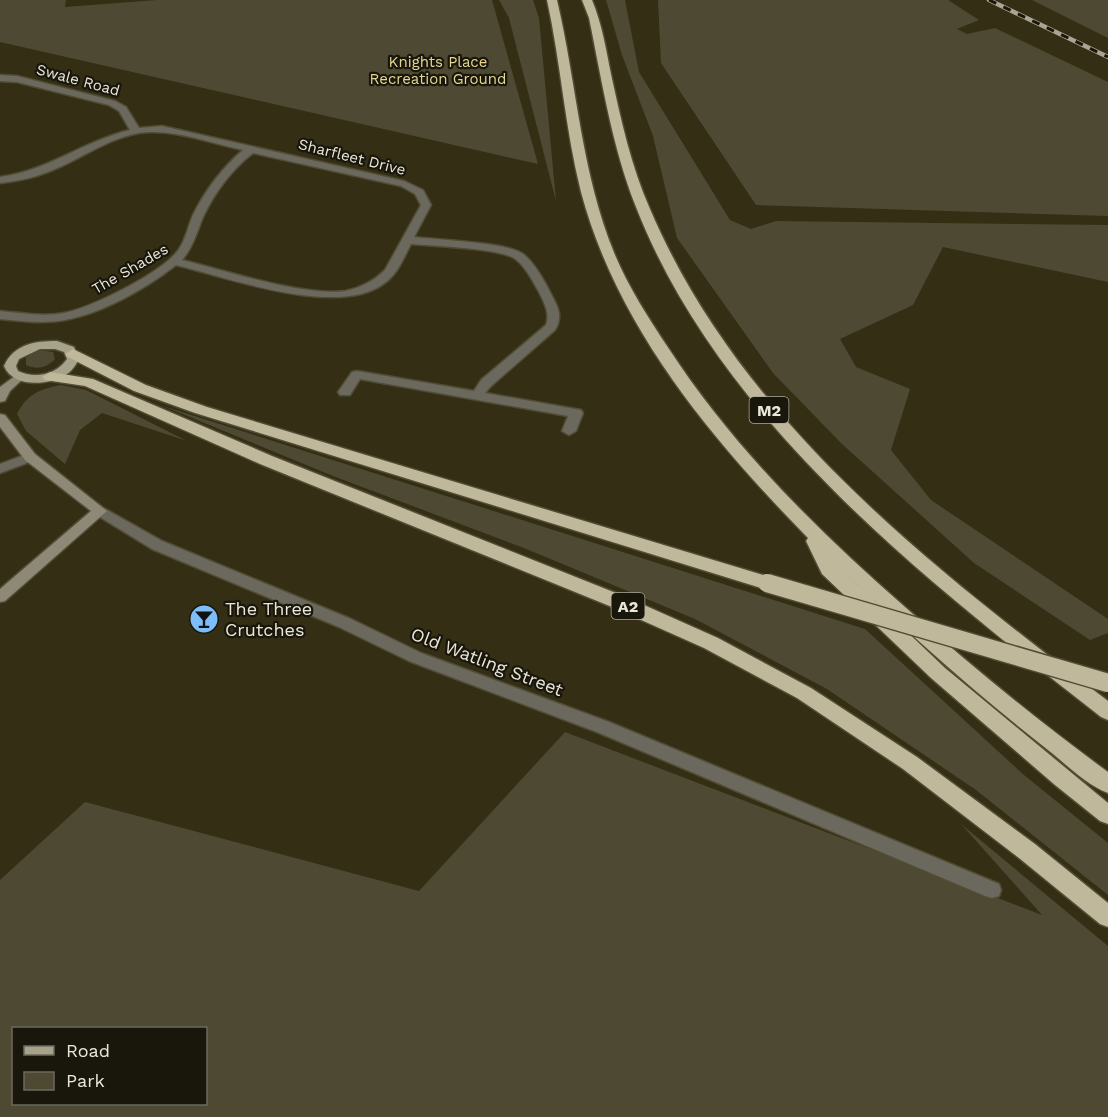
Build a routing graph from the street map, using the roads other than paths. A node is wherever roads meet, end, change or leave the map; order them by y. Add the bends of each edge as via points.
1 (552, 0) edge
2 (586, 0) edge
3 (0, 78) edge
4 (135, 130) junction
5 (251, 148) junction
6 (0, 180) edge
7 (408, 240) junction
8 (176, 262) junction
9 (0, 315) edge
10 (0, 354) edge
11 (73, 354) junction
12 (15, 357) junction
13 (19, 377) junction
14 (50, 377) junction
15 (345, 392) dead end
16 (477, 396) junction
17 (0, 398) edge
18 (0, 418) edge
19 (569, 431) dead end
20 (30, 457) junction
21 (0, 469) edge
22 (100, 511) junction
23 (812, 533) junction
24 (0, 597) edge
25 (1108, 683) edge
26 (1108, 712) edge
27 (1108, 784) edge
28 (1108, 815) edge
29 (993, 890) dead end
30 (1108, 917) edge

1 - 23 highway via 584,183 609,256 630,302 670,366 724,438
2 - 26 highway, M2 via 594,18 621,142 638,197 669,265 714,339 758,397 828,475 985,618
3 - 4 street, Swale Road via 112,103 123,109
4 - 5 street via 168,130
4 - 6 street via 108,137 41,172
5 - 7 street, Sharfleet Drive via 414,189 426,205
5 - 8 street, The Shades via 214,187 185,251
7 - 8 street, Sharfleet Drive via 385,278 368,288 342,295 304,293
7 - 16 street via 517,255 553,311 550,327 486,383
8 - 9 street, The Shades via 76,314 44,318
10 - 12 main road
11 - 12 main road via 64,346 48,344 29,348
11 - 14 main road via 71,364
11 - 25 highway, bridge via 140,388 192,407
12 - 13 main road via 9,366
13 - 14 main road
13 - 17 street
14 - 30 highway, A2 via 88,382 266,460 711,643 804,693 910,763
15 - 16 street via 357,375
16 - 19 street via 576,413
18 - 20 street, Old Watling Street
20 - 21 street
20 - 22 street, Old Watling Street
22 - 24 street
22 - 29 street, Old Watling Street via 157,545 345,623 415,657 603,727
23 - 27 highway via 983,686
23 - 28 highway via 828,570 938,673

